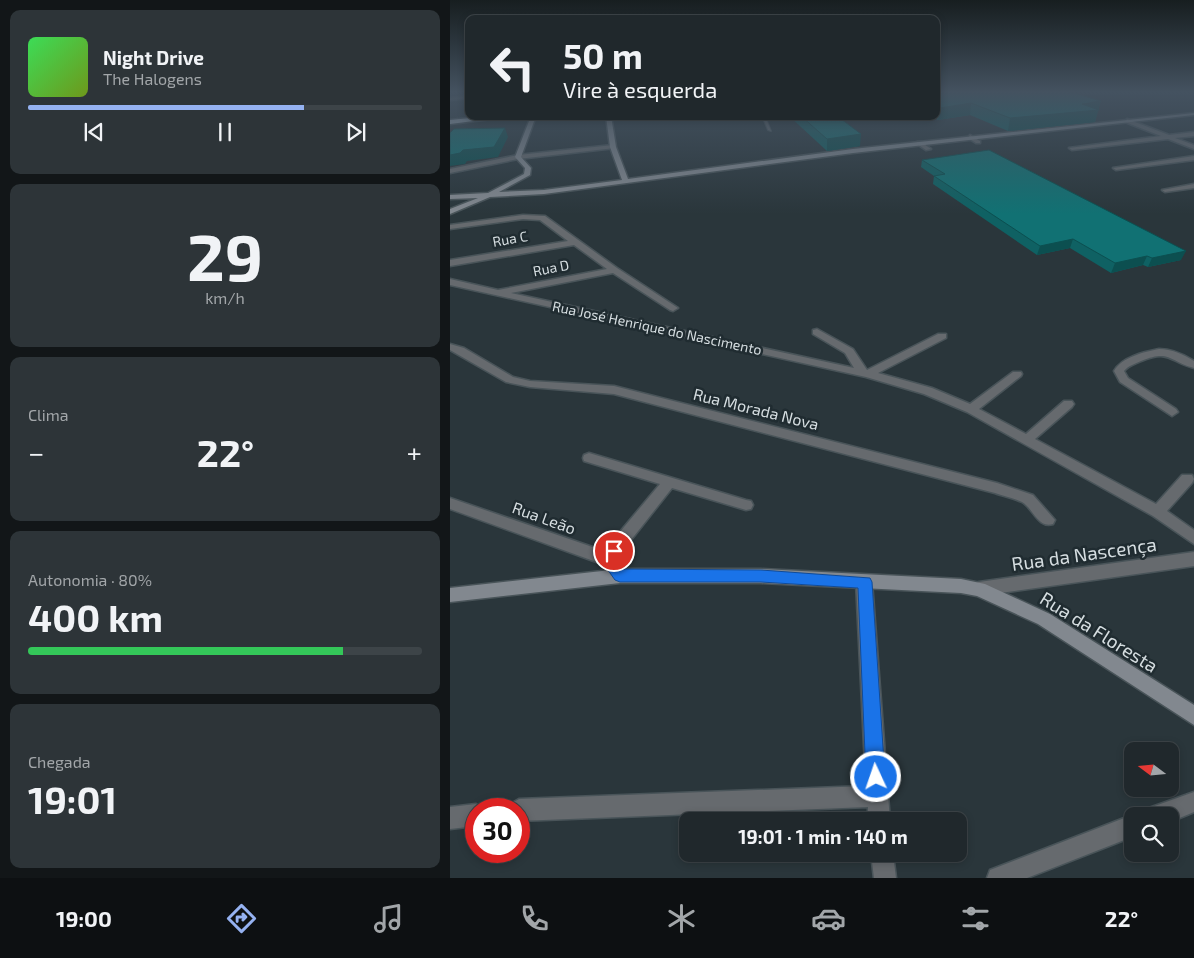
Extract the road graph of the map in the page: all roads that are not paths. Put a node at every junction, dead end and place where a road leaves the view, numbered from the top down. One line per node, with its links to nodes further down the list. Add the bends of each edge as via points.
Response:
1 (528, 132): 16 (street)
2 (611, 132): 12 (street)
3 (1016, 132): 5 (street)
4 (1154, 132): 8 (street)
5 (994, 134): 7 (street); 9 (street)
6 (1194, 134): 8 (street)
7 (970, 137): 10 (street); 11 (street)
8 (1168, 137): 13 (street); 14 (street)
9 (1001, 138)
10 (978, 142)
11 (919, 144): 15 (street); 20 (street)
12 (613, 146): 16 (street); 20 (street)
13 (1194, 147)
14 (1072, 148)
15 (928, 149)
16 (518, 157): 19 (street); 23 (street, via 528,168 528,175)
17 (1194, 158): 18 (street)
18 (1116, 168)
19 (450, 171)
20 (626, 181): 23 (street)
21 (1194, 186): 22 (street)
22 (1165, 190)
23 (487, 196): 24 (street); 25 (street)
24 (450, 198)
25 (450, 212)
26 (450, 227): 27 (street, via 535,217 542,218)
27 (575, 242): 28 (street, Rua C); 29 (street)
28 (450, 263)
29 (614, 270): 31 (street, Rua D); 32 (street)
30 (450, 282): 31 (street, Rua José Henrique do Nascimento)
31 (494, 293): 37 (street, Rua José Henrique do Nascimento)
32 (673, 308)
33 (817, 332): 37 (street, via 849,351)
34 (942, 336): 37 (street)
35 (450, 347): 49 (street, Rua Morada Nova, via 510,380 614,390 997,488 1028,499)
36 (1194, 365): 41 (street, via 1166,351 1155,351 1122,365 1119,371 1124,380)
37 (866, 374): 40 (street, Rua José Henrique do Nascimento, via 928,391)
38 (1017, 374): 40 (street)
39 (1068, 404): 42 (street)
40 (971, 409): 42 (street, Rua José Henrique do Nascimento)
41 (1172, 412)
42 (1026, 440): 48 (street, Rua José Henrique do Nascimento)
43 (589, 458): 45 (street)
44 (1187, 480): 48 (street)
45 (668, 482): 47 (street); 51 (street)
46 (450, 503): 51 (street, Rua Leão)
47 (746, 505)
48 (1158, 512): 50 (street, Rua José Henrique do Nascimento)
49 (1048, 520)
50 (1194, 538)
51 (607, 559): 53 (street)
52 (1194, 559): 55 (street, Rua da Nascença)
53 (620, 576): 54 (street, Rua da Floresta, via 761,576); 56 (street, Rua da Floresta)
54 (864, 582): 55 (street, Rua da Floresta); 58 (street)
55 (979, 589): 57 (street, Rua da Floresta, via 1044,619)
56 (450, 595)
57 (1194, 716)
58 (877, 796): 61 (street); 62 (street)
59 (1194, 802): 60 (street)
60 (1179, 808)
61 (530, 810)
62 (878, 812)
63 (465, 816): 64 (street)
64 (450, 818)
65 (1124, 829): 68 (street)
66 (883, 862): 67 (street)
67 (885, 878)
68 (998, 878)

